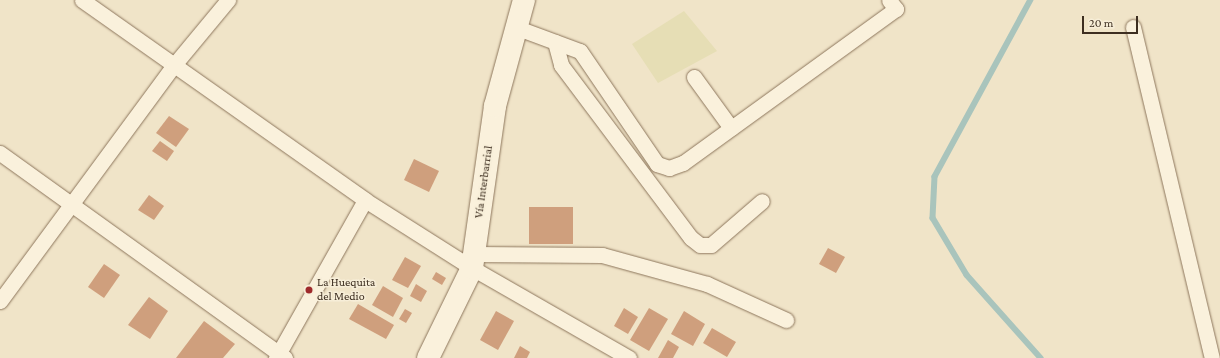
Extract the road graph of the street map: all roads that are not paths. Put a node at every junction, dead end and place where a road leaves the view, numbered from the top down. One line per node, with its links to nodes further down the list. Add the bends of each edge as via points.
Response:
1 (82, 0): 8 (street)
2 (228, 0): 8 (street)
3 (524, 0): 5 (main road, Vía Interbarrial)
4 (889, 0): 10 (street, via 896,9)
5 (515, 26): 7 (street); 15 (main road, Vía Interbarrial, via 495,106)
6 (1133, 26): 21 (street)
7 (555, 42): 10 (street, via 580,52 587,59 657,164 676,167); 13 (street, via 561,65 691,238 700,245 711,245)
8 (174, 65): 12 (street); 14 (street)
9 (694, 77): 10 (street)
10 (731, 128)
11 (0, 153): 14 (street)
12 (365, 200): 15 (street); 18 (street)
13 (762, 201)
14 (71, 204): 16 (street); 18 (street)
15 (473, 261): 17 (street, via 602,255 707,284); 19 (main road, Vía Interbarrial); 20 (street)
16 (0, 301)
17 (786, 320)
18 (280, 357)
19 (428, 358)
20 (629, 358)
21 (1212, 358)

